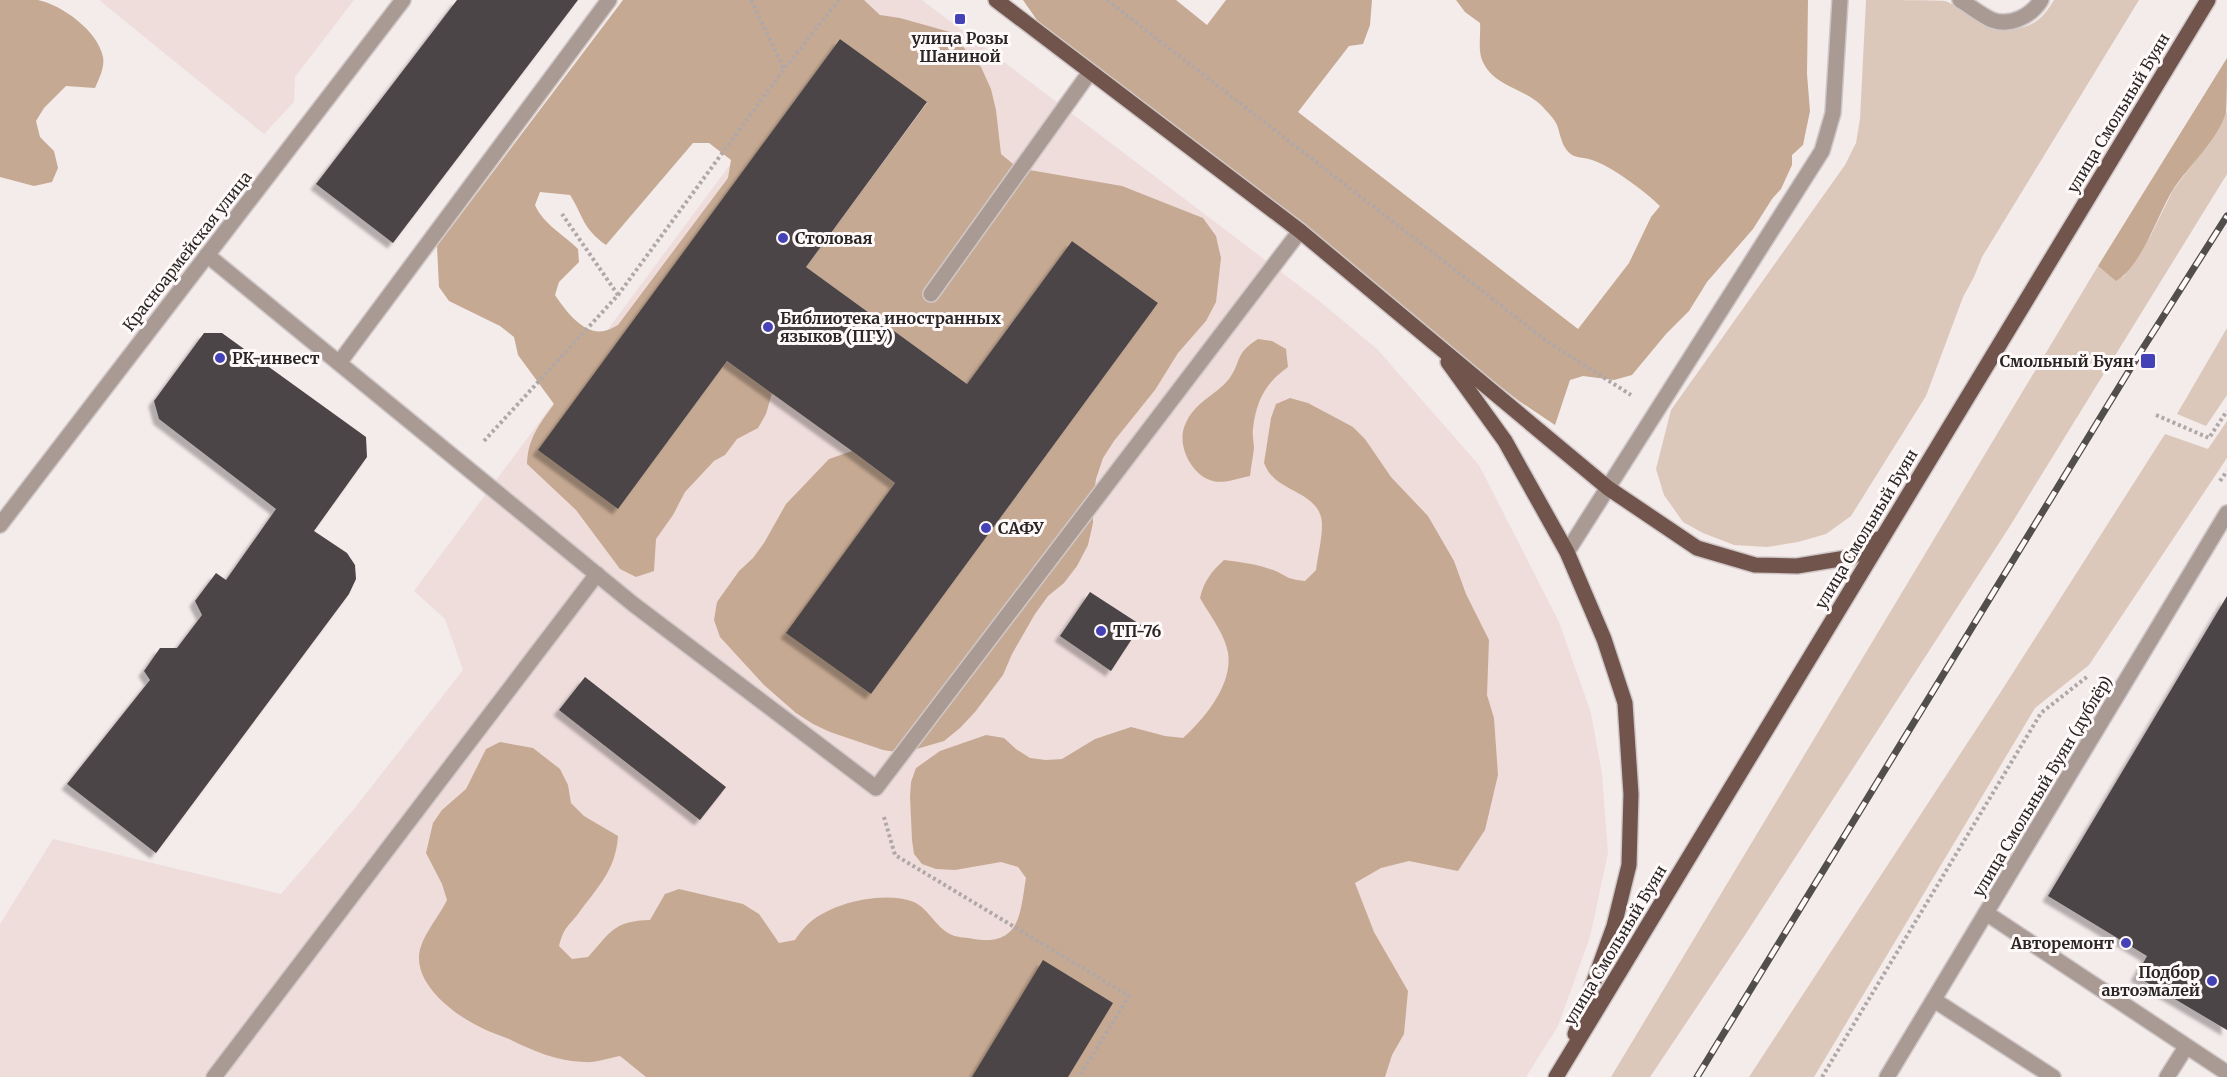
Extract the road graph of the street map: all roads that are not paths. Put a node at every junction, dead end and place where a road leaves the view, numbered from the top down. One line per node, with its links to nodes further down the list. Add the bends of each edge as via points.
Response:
1 (404, 0): 10 (street, Красноармейская улица)
2 (609, 0): 13 (street)
3 (996, 0): 8 (main road)
4 (1840, 0): 14 (street, via 1833,113 1822,151)
5 (1960, 0): 6 (street, via 1994,21 2015,21 2035,10)
6 (2041, 0)
7 (2208, 0): 17 (main road, улица Смольный Буян)
8 (1090, 72): 9 (main road); 11 (street)
9 (1300, 231): 12 (main road); 19 (street, via 876,788)
10 (207, 255): 13 (street); 16 (street, Красноармейская улица)
11 (931, 294)
12 (1436, 344): 14 (main road); 18 (main road, via 1505,441)
13 (339, 363): 19 (street)
14 (1608, 488): 17 (main road, via 1697,548 1755,566 1797,566 1852,557); 18 (street)
15 (2227, 513): 20 (street, улица Смольный Буян (дублёр))
16 (0, 525)
17 (1884, 534): 23 (main road, улица Смольный Буян)
18 (1567, 552): 23 (main road, via 1604,639 1624,704 1631,794 1629,865 1614,926)
19 (597, 574): 25 (street)
20 (1986, 913): 21 (street, улица Смольный Буян (дублёр)); 22 (street)
21 (1934, 1000): 26 (street, улица Смольный Буян (дублёр)); 27 (street)
22 (2186, 1047): 24 (street); 28 (street)
23 (1559, 1072)
24 (2227, 1073)
25 (214, 1077)
26 (1887, 1077)
27 (2053, 1077)
28 (2167, 1077)

